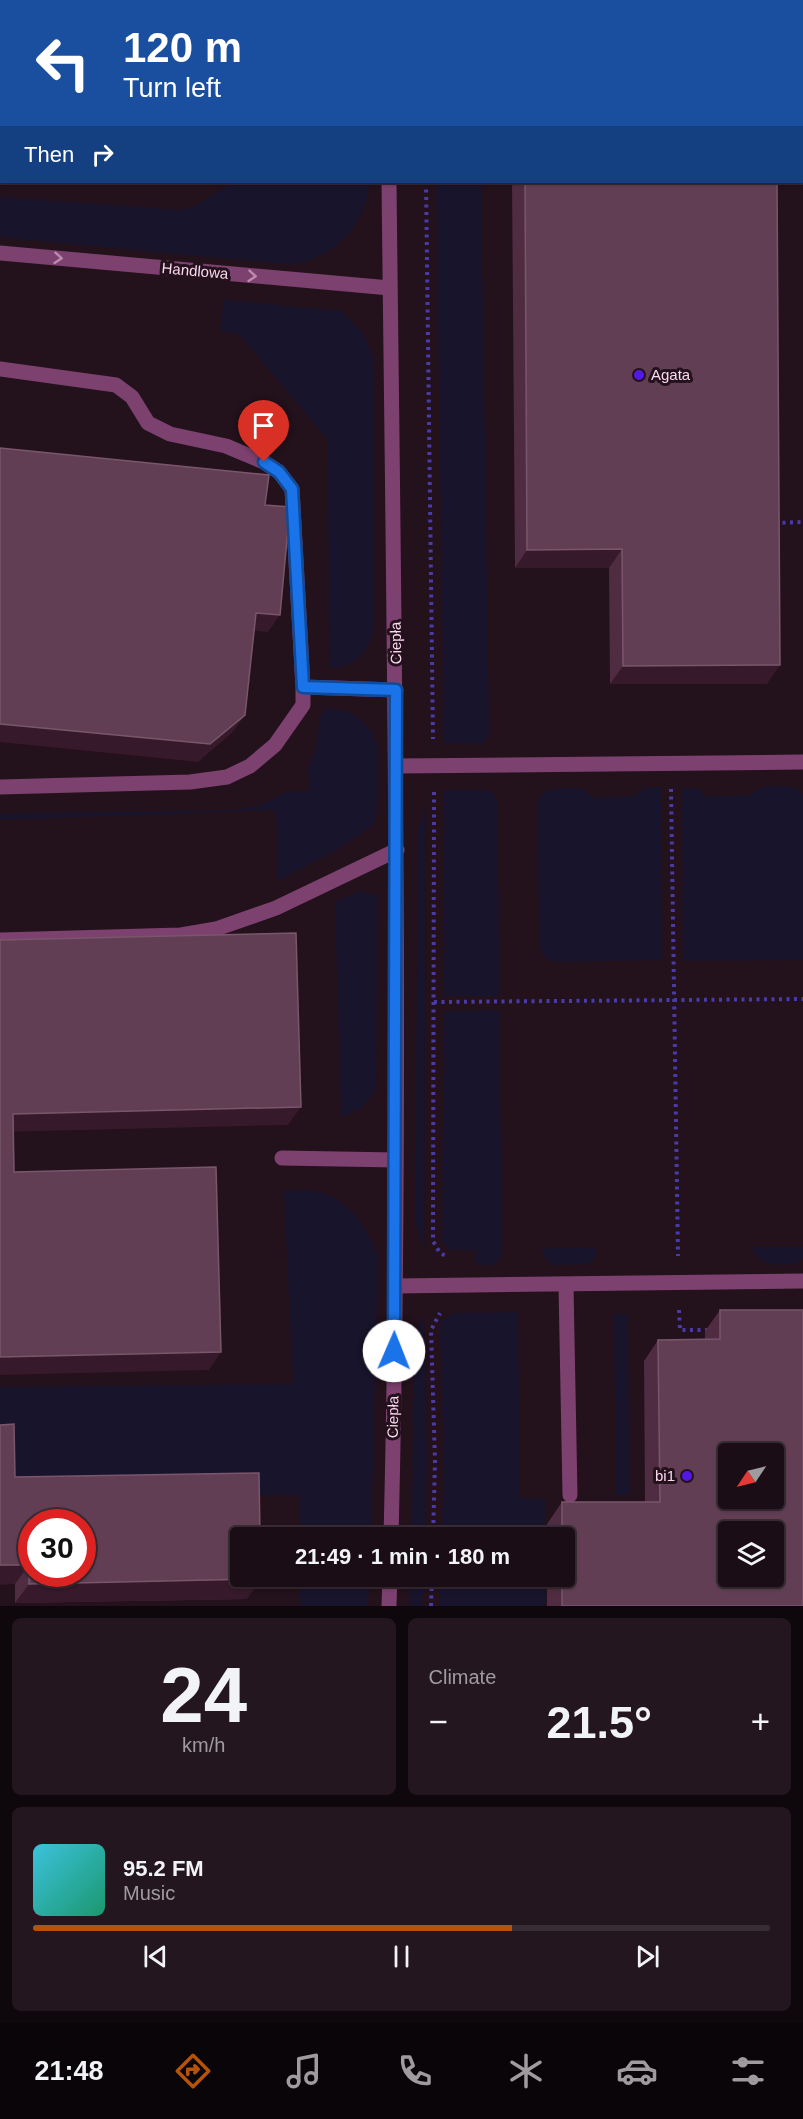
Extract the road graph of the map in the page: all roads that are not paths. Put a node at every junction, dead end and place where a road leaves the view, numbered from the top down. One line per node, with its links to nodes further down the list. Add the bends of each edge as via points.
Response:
1 (389, 183): 3 (street, Ciepła)
2 (0, 253): 3 (street, Handlowa, one-way to 3)
3 (390, 288): 6 (street, Ciepła)
4 (0, 369): 5 (street, via 116,386 132,397 148,423 170,434 226,446 279,472 292,489)
5 (303, 687): 6 (street); 9 (street, via 303,705 274,745 250,766 227,777 190,782)
6 (396, 690): 8 (street, Ciepła)
7 (803, 762): 8 (street)
8 (396, 766): 10 (street, Ciepła)
9 (0, 787)
10 (397, 850): 11 (street, via 276,908 216,929 181,934); 13 (street, Ciepła)
11 (0, 940)
12 (282, 1158): 13 (street)
13 (396, 1160): 16 (street, Ciepła)
14 (803, 1281): 15 (street)
15 (566, 1285): 16 (street); 17 (street)
16 (395, 1286): 18 (street, Ciepła)
17 (570, 1495)
18 (391, 1527)
19 (390, 1587): 20 (street)
20 (389, 1606)

